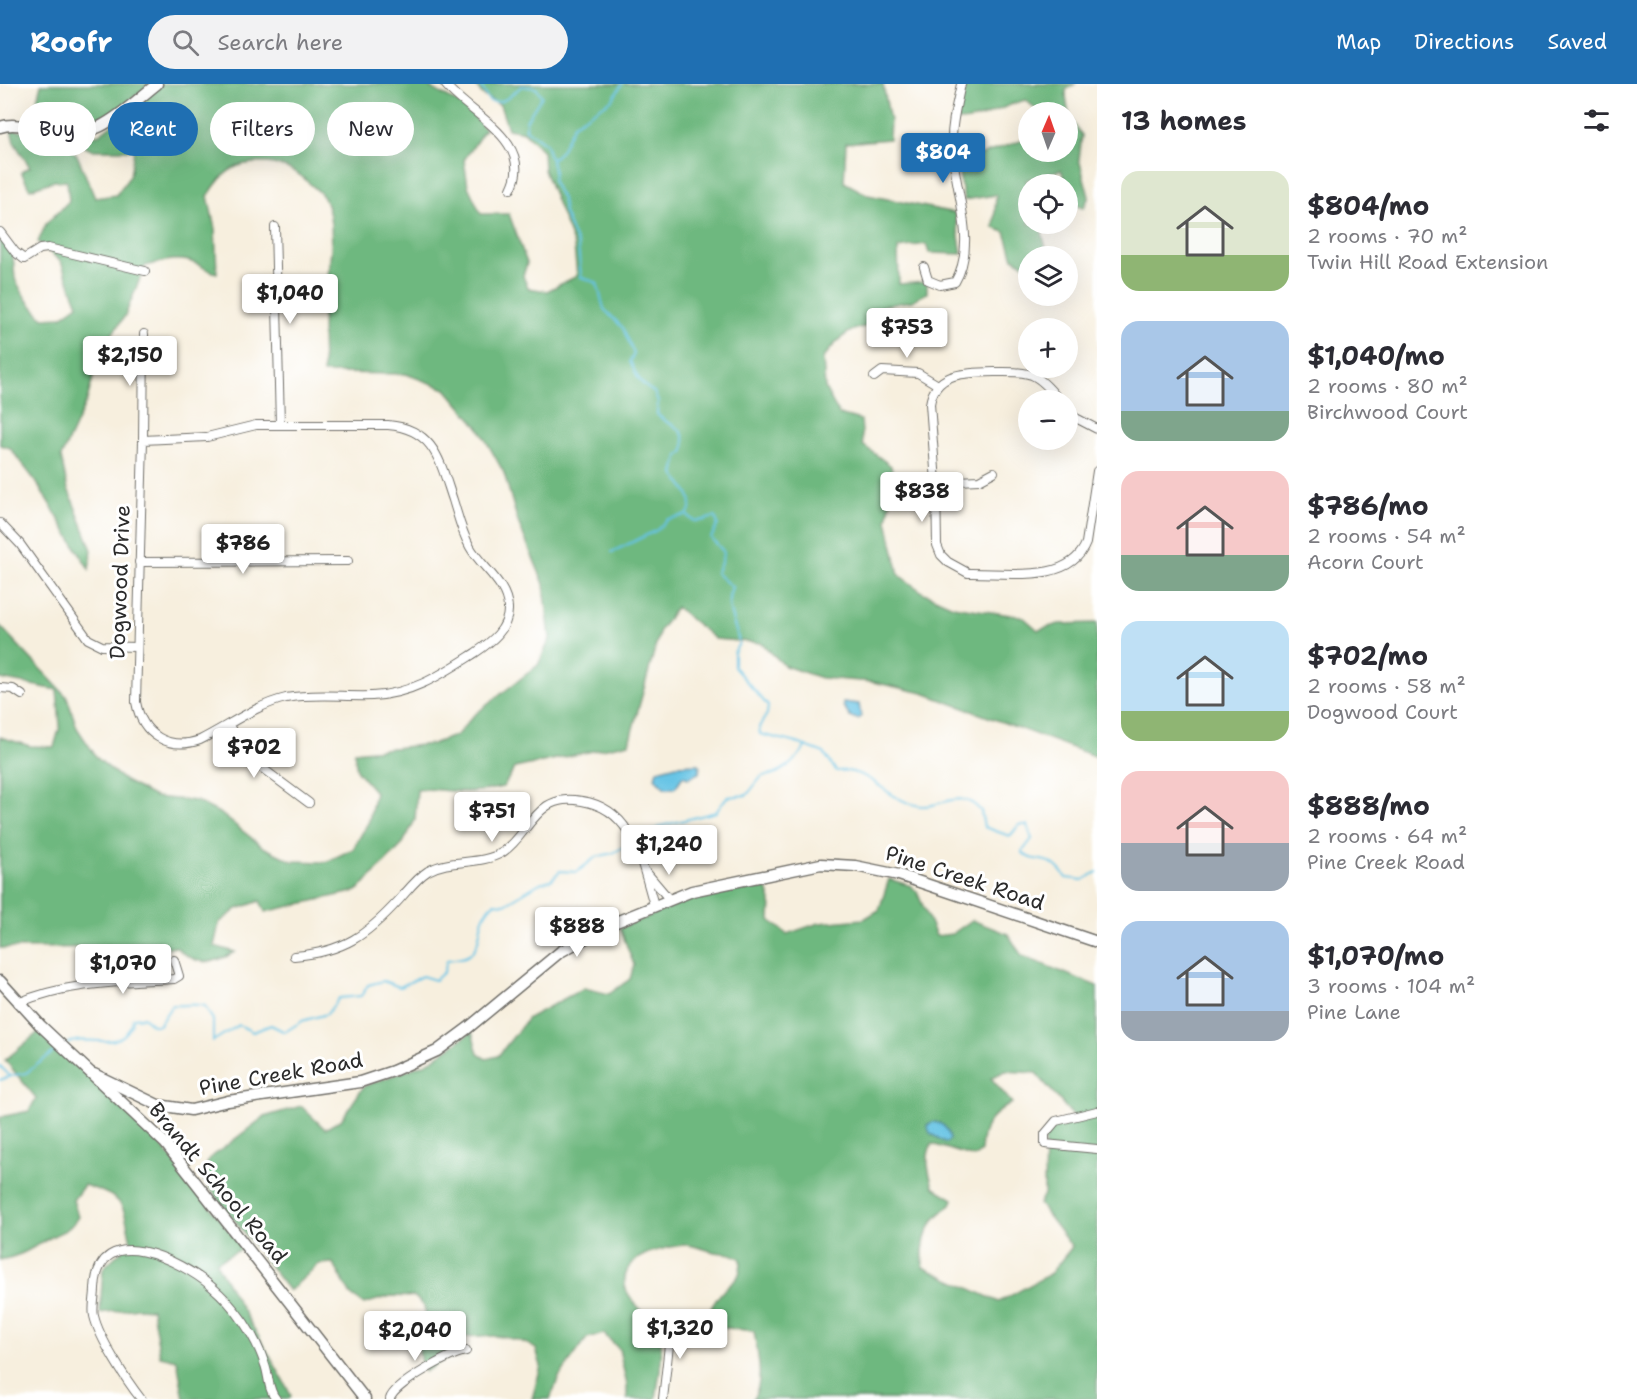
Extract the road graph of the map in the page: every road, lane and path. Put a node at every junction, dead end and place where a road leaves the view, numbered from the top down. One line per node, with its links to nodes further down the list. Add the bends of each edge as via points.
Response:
1 (157, 84): 4 (street, via 112,122 92,132 62,135 14,125)
2 (445, 84): 5 (street, via 453,96 485,118 513,154 517,169)
3 (961, 84): 8 (street, via 951,144 964,232 963,267 955,282 940,285 928,280)
4 (0, 127)
5 (511, 189)
6 (275, 227): 15 (street)
7 (0, 232): 9 (street, via 24,259 48,248)
8 (924, 267)
9 (145, 271)
10 (144, 334): 17 (street)
11 (874, 377): 12 (street, via 882,370 918,373)
12 (938, 385): 13 (street, via 960,373 1015,373 1032,375); 20 (street, via 930,404)
13 (1050, 390)
14 (1078, 419): 16 (street)
15 (280, 424): 17 (street, Dogwood Drive, via 246,426 192,439); 27 (street, Dogwood Drive, via 388,425 406,428 425,438 436,452 470,547 504,593 508,615 491,642 449,671 411,689 372,696 287,698 264,704)
16 (1097, 429)
17 (143, 440): 23 (street, Dogwood Drive)
18 (1097, 471): 20 (street, via 1083,552 1066,566 1045,572 968,573 948,562 941,555 935,534)
19 (994, 472): 20 (street, via 979,480)
20 (936, 482)
21 (0, 523): 24 (street, via 20,544 88,639 102,646)
22 (348, 561): 23 (street)
23 (139, 562): 24 (street, Dogwood Drive)
24 (136, 647): 27 (street, Dogwood Drive, via 136,702 148,730 167,742 189,744)
25 (0, 688): 26 (street)
26 (22, 695)
27 (229, 726): 28 (street, via 254,762)
28 (309, 803)
29 (647, 873): 30 (street); 31 (street); 33 (street, via 618,816 601,805 561,800 540,812 500,854 428,872 381,920 351,943 321,953)
30 (669, 899): 31 (street, Pine Creek Road); 32 (street, Pine Creek Road, via 821,864 839,864 899,875)
31 (654, 905): 37 (street, Pine Creek Road, via 560,952 437,1050 360,1082 190,1110 158,1105)
32 (1097, 942)
33 (294, 956)
34 (174, 960): 36 (street, via 179,976 174,979 67,988 43,992)
35 (0, 981): 36 (street, Brandt School Road)
36 (18, 1003): 37 (street, Brandt School Road)
37 (94, 1074): 44 (street, Brandt School Road, via 165,1143)
38 (1097, 1111): 39 (street, via 1056,1121 1045,1134 1045,1144)
39 (1097, 1149)
40 (672, 1318): 46 (street)
41 (465, 1351): 45 (street, via 455,1353 395,1390)
42 (141, 1399): 43 (street, via 124,1376 93,1313 99,1266 106,1258 128,1248 173,1263 199,1277 224,1298 255,1340)
43 (276, 1399)
44 (365, 1399)
45 (390, 1399)
46 (663, 1399)

